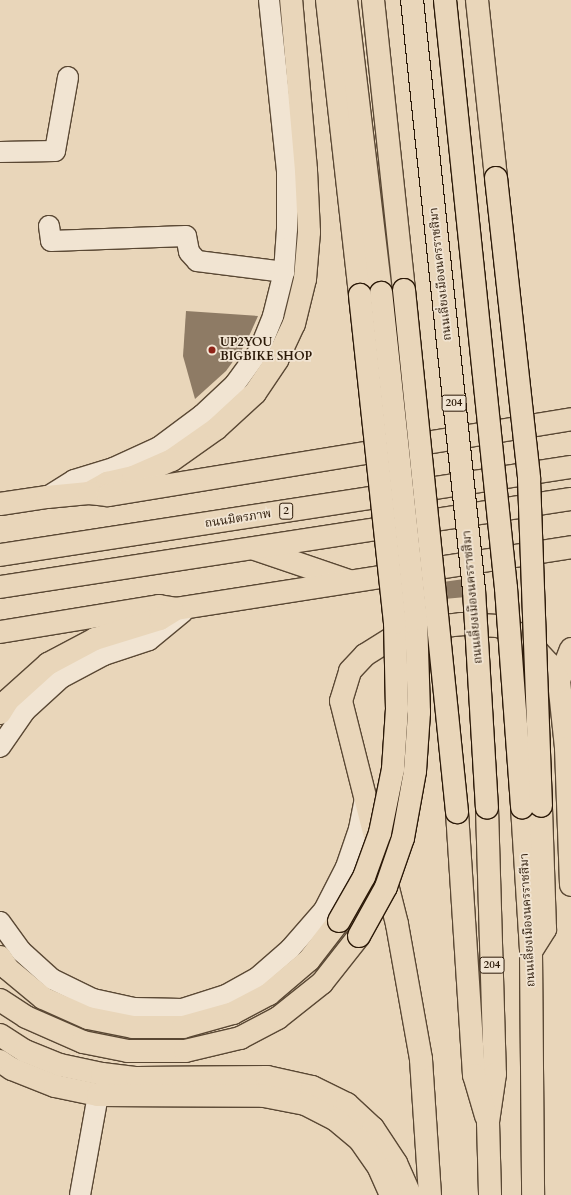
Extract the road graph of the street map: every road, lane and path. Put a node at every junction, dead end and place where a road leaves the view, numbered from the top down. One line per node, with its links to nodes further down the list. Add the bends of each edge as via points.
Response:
1 (269, 0): 12 (street, via 287,171)
2 (291, 0): 16 (highway, via 309,232 305,279 294,324 277,360 255,393 216,429 172,460 133,477 107,483)
3 (327, 0): 13 (highway)
4 (346, 0): 13 (highway)
5 (373, 0): 41 (highway, bridge, via 457,812 474,1075)
6 (412, 0): 41 (highway, ถนนเลี่ยงเมืองนครราชสีมา / 204, bridge, via 474,590 487,808 495,1074)
7 (445, 0): 33 (highway, ถนนเลี่ยงเมืองนครราชสีมา, bridge, via 506,588)
8 (477, 0): 33 (highway, bridge, via 529,479)
9 (68, 77): 10 (street, via 54,151)
10 (0, 152)
11 (49, 226): 12 (street, via 51,241 186,236 189,252 197,261)
12 (284, 272): 17 (street, via 273,316 259,351 235,384 202,415 159,447 113,468 74,480)
13 (370, 294): 36 (highway, bridge, via 395,622 397,709 393,769 380,833 364,877 339,921 309,960 269,994 233,1013 183,1027 133,1027 88,1018 43,998 8,970); 37 (highway, bridge, via 416,619 419,712 415,771 402,838 386,887 359,936 322,983 278,1018 240,1038 184,1052 128,1052 83,1042 26,1017)
14 (571, 419): 16 (highway, via 108,495)
15 (571, 467): 22 (highway, ถนนมิตรภาพ / 2)
16 (89, 493): 17 (highway)
17 (47, 497): 19 (highway)
18 (571, 500): 21 (highway)
19 (0, 504)
20 (571, 547): 23 (highway)
21 (251, 548): 23 (highway); 24 (highway)
22 (0, 555)
23 (352, 582): 25 (highway)
24 (0, 587)
25 (182, 608): 26 (highway, via 159,606); 29 (highway, via 160,619 95,639 48,664 8,700); 31 (street, via 149,640 104,655 61,678 25,711)
26 (0, 632)
27 (571, 650): 28 (highway)
28 (559, 681): 30 (highway); 32 (highway, via 549,664 522,635 498,626 461,624 425,628 392,638 365,655 350,670 341,701)
29 (0, 712)
30 (568, 740): 34 (highway)
31 (0, 747)
32 (365, 798): 35 (street, via 359,829 346,867 324,910 290,949 258,977 226,995 182,1009 134,1008 94,1000 52,979 22,951); 45 (highway, via 397,924 421,1059)
33 (532, 807): 47 (highway, ถนนเลี่ยงเมืองนครราชสีมา)
34 (571, 885)
35 (0, 922)
36 (0, 957)
37 (0, 1000)
38 (0, 1035): 44 (highway, via 25,1051 60,1065 102,1074 137,1078 267,1078 312,1087 347,1104 373,1128 396,1163)
39 (0, 1061): 40 (highway, via 12,1069 55,1086)
40 (98, 1095): 42 (street); 43 (highway, via 264,1096 305,1104 336,1120 358,1139 379,1168)
41 (488, 1122): 46 (highway, ถนนเลี่ยงเมืองนครราชสีมา / 204)
42 (80, 1195)
43 (391, 1195)
44 (410, 1195)
45 (430, 1195)
46 (490, 1195)
47 (533, 1195)

